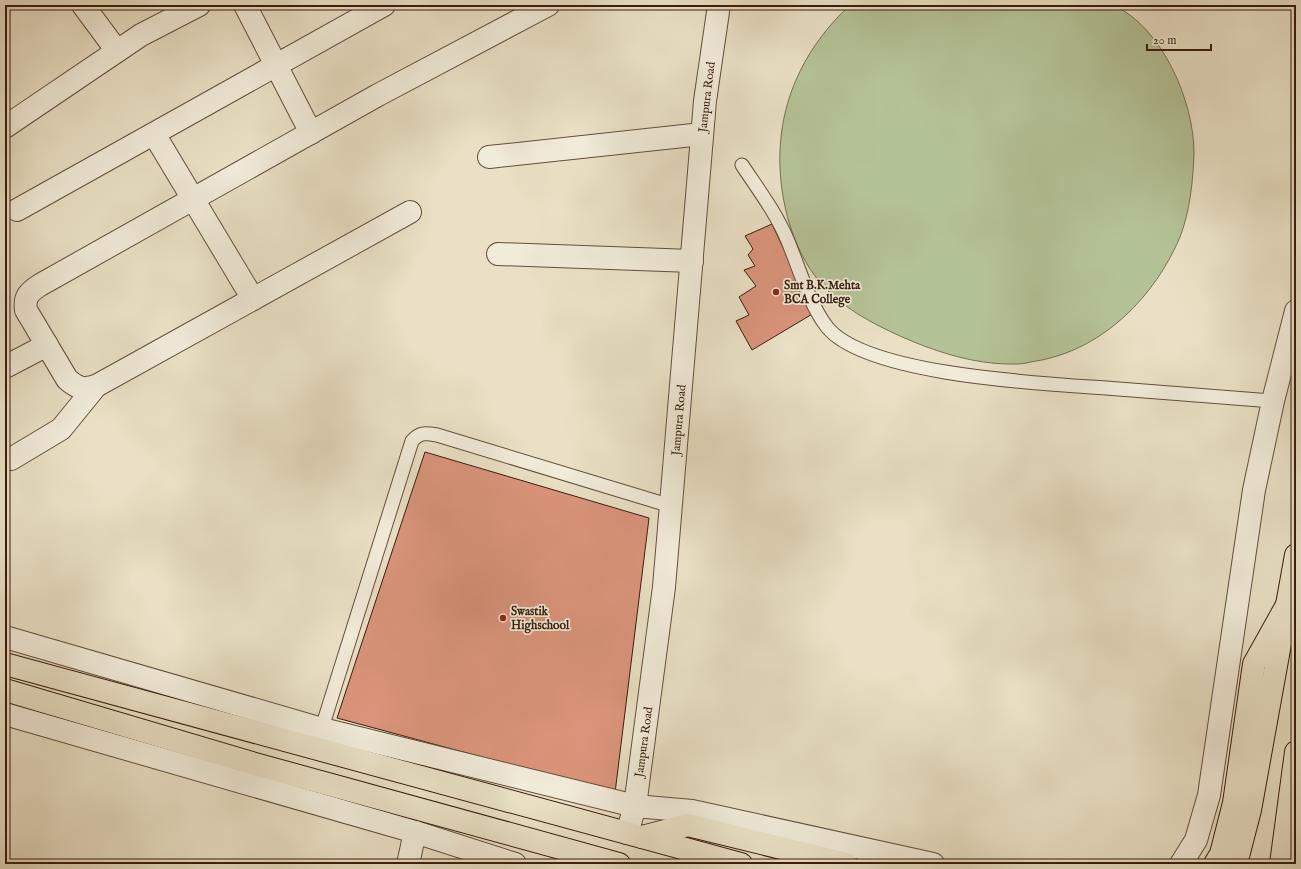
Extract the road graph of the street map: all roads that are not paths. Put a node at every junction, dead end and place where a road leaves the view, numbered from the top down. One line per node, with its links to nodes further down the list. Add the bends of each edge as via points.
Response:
1 (82, 5): 7 (street)
2 (199, 5): 7 (street, via 141,35)
3 (246, 5): 8 (street)
4 (384, 5): 8 (street)
5 (548, 5): 10 (street)
6 (719, 5): 12 (street, Jampura Road)
7 (117, 51): 9 (street)
8 (277, 65): 10 (street); 11 (street)
9 (5, 127)
10 (311, 133): 15 (street)
11 (154, 134): 15 (street); 16 (street)
12 (702, 134): 13 (street); 19 (street, Jampura Road)
13 (489, 157)
14 (742, 165): 25 (lane, via 786,237 817,311 828,328 846,342 864,350 891,361 946,373 1042,384)
15 (192, 200): 20 (street); 22 (street, via 31,291 25,302 26,310)
16 (17, 210)
17 (410, 212): 20 (street)
18 (498, 254): 19 (street)
19 (692, 261): 27 (street, Jampura Road)
20 (253, 299): 24 (street)
21 (1296, 311): 25 (street)
22 (47, 345): 23 (street); 24 (street, via 67,379 75,386 81,389)
23 (5, 367)
24 (96, 386): 26 (street, via 61,429)
25 (1273, 401): 46 (street, via 1254,490 1209,795 1196,840)
26 (11, 459)
27 (671, 506): 34 (lane, via 437,435 417,435 412,440); 37 (street, Jampura Road, via 664,587)
28 (1296, 555): 29 (main road)
29 (1287, 605): 47 (main road, via 1254,664 1234,803 1221,854); 48 (main road, via 1250,810)
30 (5, 637): 34 (street)
31 (5, 664): 35 (main road)
32 (5, 690): 42 (main road, via 255,764)
33 (5, 714): 38 (street)
34 (322, 729): 35 (lane); 37 (street)
35 (315, 749): 39 (main road)
36 (1296, 752): 49 (main road)
37 (635, 806): 39 (street, Jampura Road); 45 (street, via 692,811)
38 (416, 832): 40 (street); 41 (street)
39 (634, 835): 43 (main road); 44 (main road, via 688,824)
40 (408, 864)
41 (515, 864)
42 (619, 864)
43 (741, 864)
44 (846, 864)
45 (933, 864)
46 (1181, 864)
47 (1214, 864)
48 (1236, 864)
49 (1282, 864)

